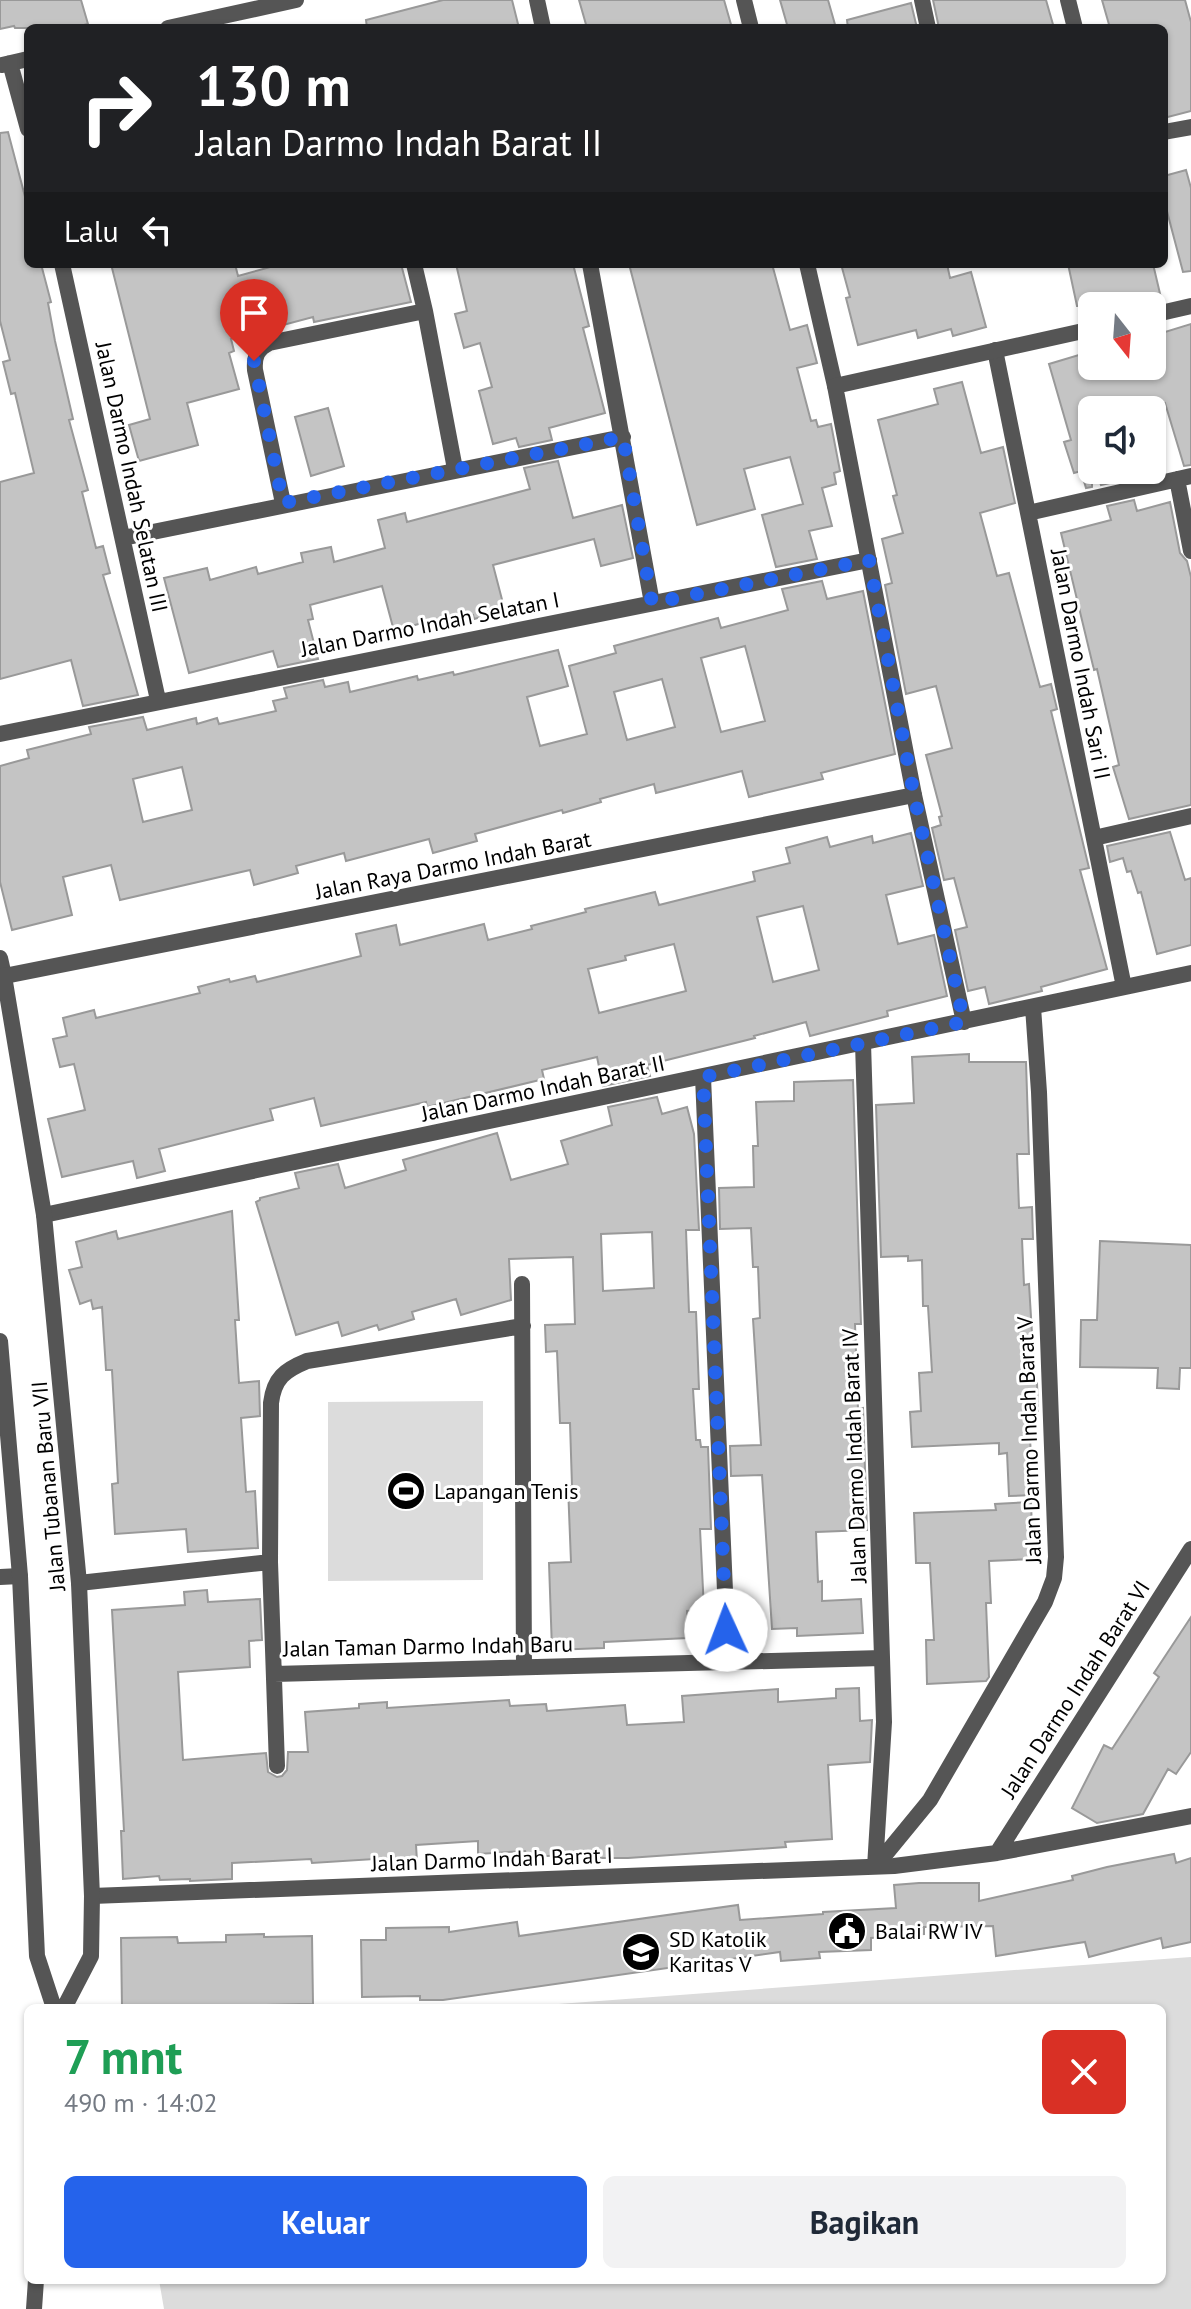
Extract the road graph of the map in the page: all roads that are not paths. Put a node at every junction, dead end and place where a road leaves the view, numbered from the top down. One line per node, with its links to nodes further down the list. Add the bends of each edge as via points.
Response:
1 (296, 0): 6 (street)
2 (537, 0): 7 (street)
3 (744, 0): 8 (street)
4 (922, 0): 9 (street)
5 (1068, 0): 10 (street)
6 (186, 24)
7 (542, 24)
8 (750, 24)
9 (927, 24)
10 (1074, 24)
11 (5, 64): 12 (street)
12 (24, 118)
13 (1191, 127): 14 (street)
14 (1168, 131)
15 (63, 268): 30 (street, Jalan Darmo Indah Selatan III)
16 (415, 268): 20 (street)
17 (591, 268): 25 (street)
18 (808, 268): 24 (street)
19 (1191, 306): 21 (street)
20 (425, 311): 26 (street); 28 (street, via 262,346 255,370)
21 (1166, 312)
22 (1078, 332): 23 (street)
23 (995, 350): 24 (street); 29 (street, Jalan Darmo Indah Sari II)
24 (835, 386): 32 (street)
25 (623, 437): 26 (street); 33 (street)
26 (455, 469): 28 (street)
27 (1184, 478): 29 (street); 31 (street)
28 (283, 503): 30 (street)
29 (1028, 513): 38 (street, Jalan Darmo Indah Sari II)
30 (123, 538): 34 (street, Jalan Darmo Indah Selatan III)
31 (1191, 551)
32 (869, 560): 33 (street, Jalan Darmo Indah Selatan I); 36 (street)
33 (652, 603): 34 (street, Jalan Darmo Indah Selatan I)
34 (158, 700): 35 (street, Jalan Darmo Indah Selatan I)
35 (0, 734)
36 (914, 795): 41 (street, Jalan Raya Darmo Indah Barat); 44 (street)
37 (1191, 816): 38 (street)
38 (1094, 838): 42 (street, Jalan Darmo Indah Sari II)
39 (0, 958): 41 (street, Jalan Tubanan Baru VII)
40 (1191, 973): 42 (street, Jalan Darmo Indah Barat II)
41 (2, 977): 47 (street, Jalan Tubanan Baru VII)
42 (1124, 987): 43 (street, Jalan Darmo Indah Barat II)
43 (1033, 1007): 44 (street, Jalan Darmo Indah Barat II); 63 (street, Jalan Darmo Indah Barat V, via 1054,1578 930,1800)
44 (964, 1022): 45 (street, Jalan Darmo Indah Barat II)
45 (863, 1043): 46 (street, Jalan Darmo Indah Barat II); 56 (street, Jalan Darmo Indah Barat IV)
46 (703, 1077): 47 (street, Jalan Darmo Indah Barat II); 57 (street)
47 (44, 1215): 55 (street, Jalan Tubanan Baru VII)
48 (522, 1284): 49 (street)
49 (523, 1326): 52 (street, Jalan Taman Darmo Indah Baru, via 307,1361 278,1377 271,1403); 58 (street)
50 (0, 1341): 53 (street)
51 (1191, 1549): 62 (street, Jalan Darmo Indah Barat VI)
52 (270, 1562): 55 (street); 59 (street, Jalan Taman Darmo Indah Baru)
53 (20, 1576): 54 (street); 65 (street, via 37,1956)
54 (0, 1577)
55 (79, 1583): 64 (street, Jalan Tubanan Baru VII)
56 (882, 1658): 57 (street, Jalan Taman Darmo Indah Baru); 63 (street, Jalan Darmo Indah Barat IV, via 884,1722)
57 (728, 1661): 58 (street, Jalan Taman Darmo Indah Baru)
58 (524, 1667): 59 (street, Jalan Taman Darmo Indah Baru)
59 (274, 1674): 60 (street)
60 (277, 1766)
61 (1191, 1816): 62 (street, Jalan Darmo Indah Barat I)
62 (997, 1853): 63 (street, Jalan Darmo Indah Barat I)
63 (875, 1867): 64 (street, Jalan Darmo Indah Barat I)
64 (92, 1896): 66 (street, Jalan Tubanan Baru VII, via 91,1956)
65 (53, 2004)
66 (66, 2004)
67 (36, 2284): 68 (street)
68 (34, 2309)

